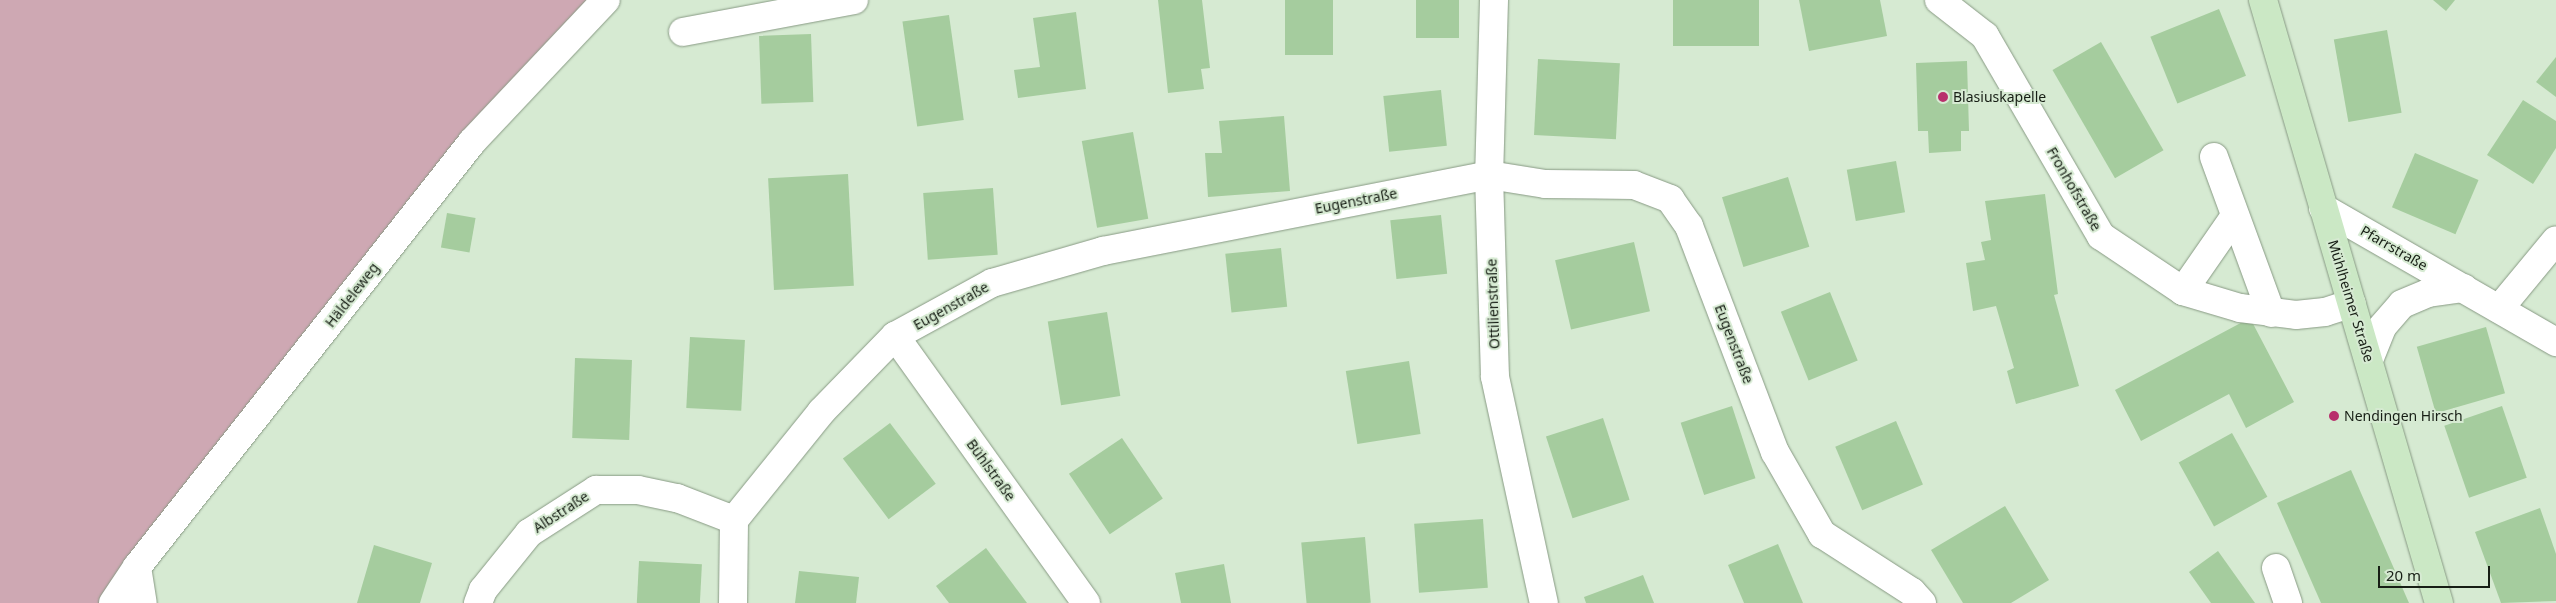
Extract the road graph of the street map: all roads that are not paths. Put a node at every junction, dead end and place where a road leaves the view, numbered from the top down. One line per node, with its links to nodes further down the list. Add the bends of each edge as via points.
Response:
1 (606, 0): 21 (street, Häldeleweg, via 472,142)
2 (854, 0): 6 (street)
3 (1494, 0): 8 (street, Ottilienstraße)
4 (1939, 0): 13 (street, Fronhofstraße, via 1985,36 2101,236)
5 (2263, 0): 9 (main road, Mühlheimer Straße)
6 (684, 32)
7 (2214, 157): 10 (street)
8 (1489, 175): 17 (street, Eugenstraße, via 1103,251 992,283); 28 (street, Ottilienstraße, via 1495,378); 29 (street, Eugenstraße, via 1545,184 1634,185 1670,199 1689,226 1775,452 1822,534 1912,592)
9 (2324, 208): 12 (street, Pfarrstraße); 14 (main road, Mühlheimer Straße)
10 (2235, 216): 13 (street); 16 (street)
11 (2556, 240): 15 (street)
12 (2464, 288): 15 (street, Pfarrstraße); 19 (street, Pfarrstraße, via 2428,293 2402,304 2382,327)
13 (2183, 291): 16 (street, Fronhofstraße, via 2240,308)
14 (2352, 303): 16 (street, Fronhofstraße, via 2326,312); 19 (main road, Mühlheimer Straße)
15 (2499, 309): 18 (street, Pfarrstraße)
16 (2271, 312)
17 (896, 336): 20 (street, Eugenstraße, via 821,412); 27 (street, Bühlstraße)
18 (2556, 342)
19 (2369, 360): 31 (main road, Mühlheimer Straße)
20 (734, 520): 25 (street, Albstraße, via 678,498 638,490 596,490 529,533 483,590); 26 (street)
21 (137, 567): 23 (street, Häldeleweg); 24 (street)
22 (2276, 568): 30 (street)
23 (113, 603)
24 (143, 603)
25 (478, 603)
26 (733, 603)
27 (1086, 603)
28 (1543, 603)
29 (1922, 603)
30 (2288, 603)
31 (2439, 603)

